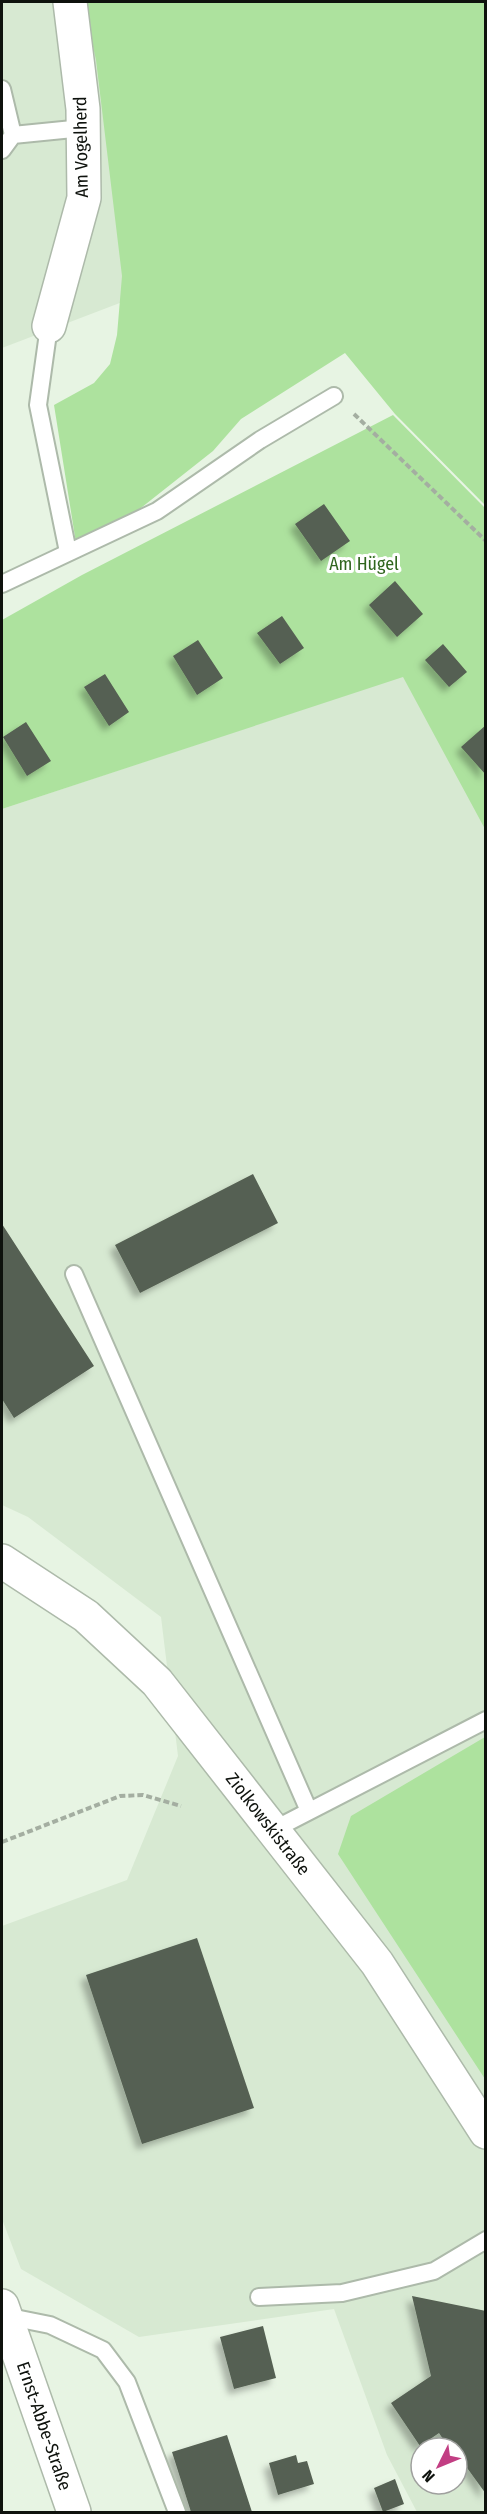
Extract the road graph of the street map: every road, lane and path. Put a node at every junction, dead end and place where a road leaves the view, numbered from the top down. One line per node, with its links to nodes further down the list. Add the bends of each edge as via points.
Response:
1 (70, 2): 3 (street, Am Vogelherd)
2 (2, 89): 4 (lane)
3 (83, 128): 4 (lane); 6 (street, Am Vogelherd, via 84,198)
4 (13, 135): 5 (lane)
5 (2, 150)
6 (49, 326): 9 (lane, via 38,405)
7 (334, 396): 8 (path); 9 (lane, via 260,440 157,511)
8 (486, 541)
9 (68, 552): 10 (lane)
10 (2, 584)
11 (74, 1274): 15 (lane)
12 (2, 1561): 16 (street, Ziolkowskistraße, via 86,1616 157,1682)
13 (486, 1720): 15 (lane)
14 (181, 1806): 17 (path, via 143,1795 120,1796)
15 (309, 1811): 16 (lane)
16 (273, 1830): 18 (street, Ziolkowskistraße, via 377,1963)
17 (2, 1842)
18 (486, 2132)
19 (486, 2240): 20 (lane, via 434,2271 342,2293)
20 (259, 2297)
21 (3, 2311): 22 (street, Ernst-Abbe-Straße); 23 (lane, via 50,2325 103,2350 127,2382)
22 (74, 2512)
23 (177, 2512)

